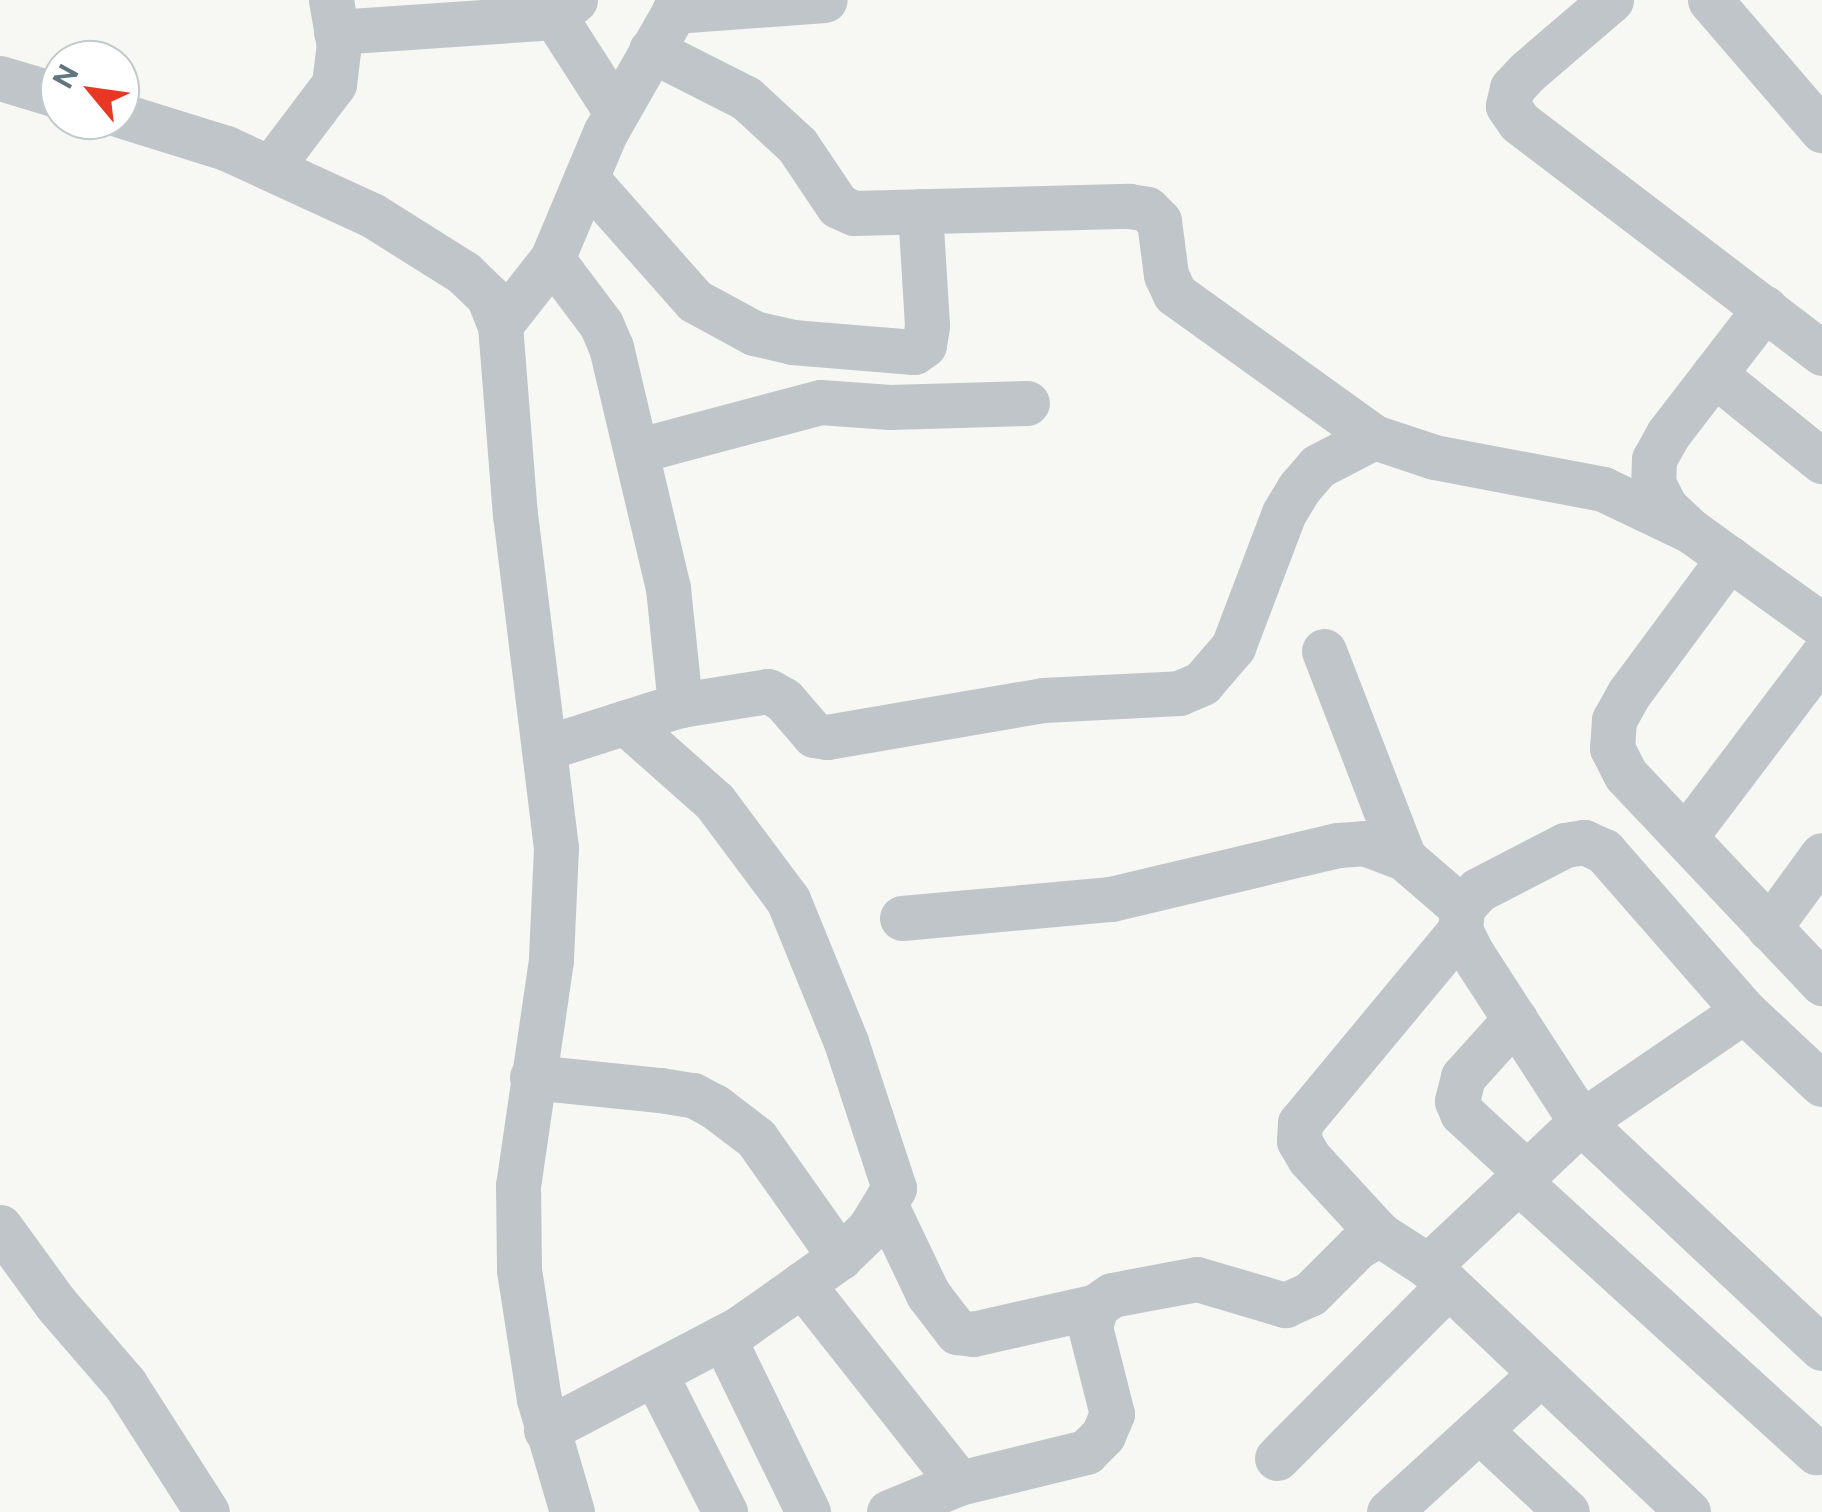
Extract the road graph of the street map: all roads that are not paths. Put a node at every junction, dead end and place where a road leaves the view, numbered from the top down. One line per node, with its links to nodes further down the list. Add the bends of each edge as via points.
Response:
1 (825, 0): 5 (street)
2 (1610, 0): 17 (street, via 1520,80 1508,106 1518,122)
3 (1710, 0): 12 (street)
4 (558, 6): 6 (street); 10 (street)
5 (677, 6): 7 (street)
6 (333, 16): 13 (street, via 334,84)
7 (651, 50): 10 (street); 15 (street, via 716,81 772,120 838,206 854,213)
8 (0, 78): 9 (street)
9 (40, 90)
10 (616, 112): 14 (street)
11 (140, 122): 13 (street)
12 (1822, 130)
13 (272, 166): 18 (street, via 426,246 488,296)
14 (586, 178): 15 (street, via 695,300 754,333 792,342 914,352 924,345); 16 (street)
15 (920, 211): 22 (street, via 1147,210 1160,221 1175,294)
16 (552, 259): 18 (street); 23 (street, via 611,347)
17 (1764, 308): 19 (street); 20 (street)
18 (500, 325): 32 (street, via 514,514)
19 (1822, 353)
20 (1714, 374): 24 (street); 25 (street, via 1654,460 1653,482 1664,507)
21 (1027, 403): 23 (street, via 820,402)
22 (1374, 437): 25 (street, via 1434,456 1603,489); 30 (street, via 1318,466 1299,488 1233,647 1202,683 1179,692 1043,700 827,737 814,735 768,691)
23 (636, 452): 30 (street, via 668,588)
24 (1822, 461)
25 (1692, 530): 26 (street)
26 (1730, 558): 27 (street); 33 (street, via 1614,720 1612,748 1626,775)
27 (1822, 625)
28 (1324, 652): 35 (street)
29 (1822, 656): 33 (street)
30 (680, 706): 31 (street)
31 (624, 722): 32 (street); 46 (street, via 715,802 788,900 890,1168 894,1188)
32 (545, 748): 42 (street, via 557,904)
33 (1685, 838): 38 (street)
34 (1822, 855): 38 (street)
35 (1404, 858): 36 (street, via 1364,843 1338,845 1111,900); 37 (street)
36 (902, 918)
37 (1461, 919): 40 (street, via 1478,890 1565,845 1584,842 1621,866); 41 (street); 48 (street, via 1300,1122 1308,1158)
38 (1770, 928): 39 (street)
39 (1822, 983)
40 (1744, 1011): 43 (street); 44 (street)
41 (1515, 1019): 44 (street); 45 (street, via 1463,1077 1457,1101)
42 (532, 1077): 49 (street, via 693,1095 714,1106 756,1138); 57 (street, via 518,1186 519,1270)
43 (1822, 1084)
44 (1581, 1122): 45 (street); 54 (street)
45 (1523, 1177): 50 (street); 59 (street)
46 (886, 1206): 49 (street); 52 (street, via 928,1294 957,1332 974,1334)
47 (0, 1228): 62 (street, via 126,1384)
48 (1379, 1234): 50 (street); 52 (street, via 1310,1294 1286,1305 1197,1279 1112,1295)
49 (840, 1257): 51 (street)
50 (1438, 1276): 55 (street); 60 (street)
51 (802, 1284): 53 (street); 61 (street)
52 (1096, 1306): 61 (street, via 1090,1327 1112,1414 1103,1435 1086,1452)
53 (723, 1337): 56 (street); 65 (street)
54 (1822, 1348)
55 (1541, 1372): 58 (street); 69 (street)
56 (655, 1374): 57 (street); 64 (street)
57 (546, 1430): 63 (street)
58 (1479, 1430): 67 (street); 68 (street)
59 (1816, 1452)
60 (1277, 1458)
61 (959, 1483): 66 (street)
62 (207, 1512)
63 (572, 1512)
64 (725, 1512)
65 (808, 1512)
66 (889, 1512)
67 (1389, 1512)
68 (1567, 1512)
69 (1688, 1512)

